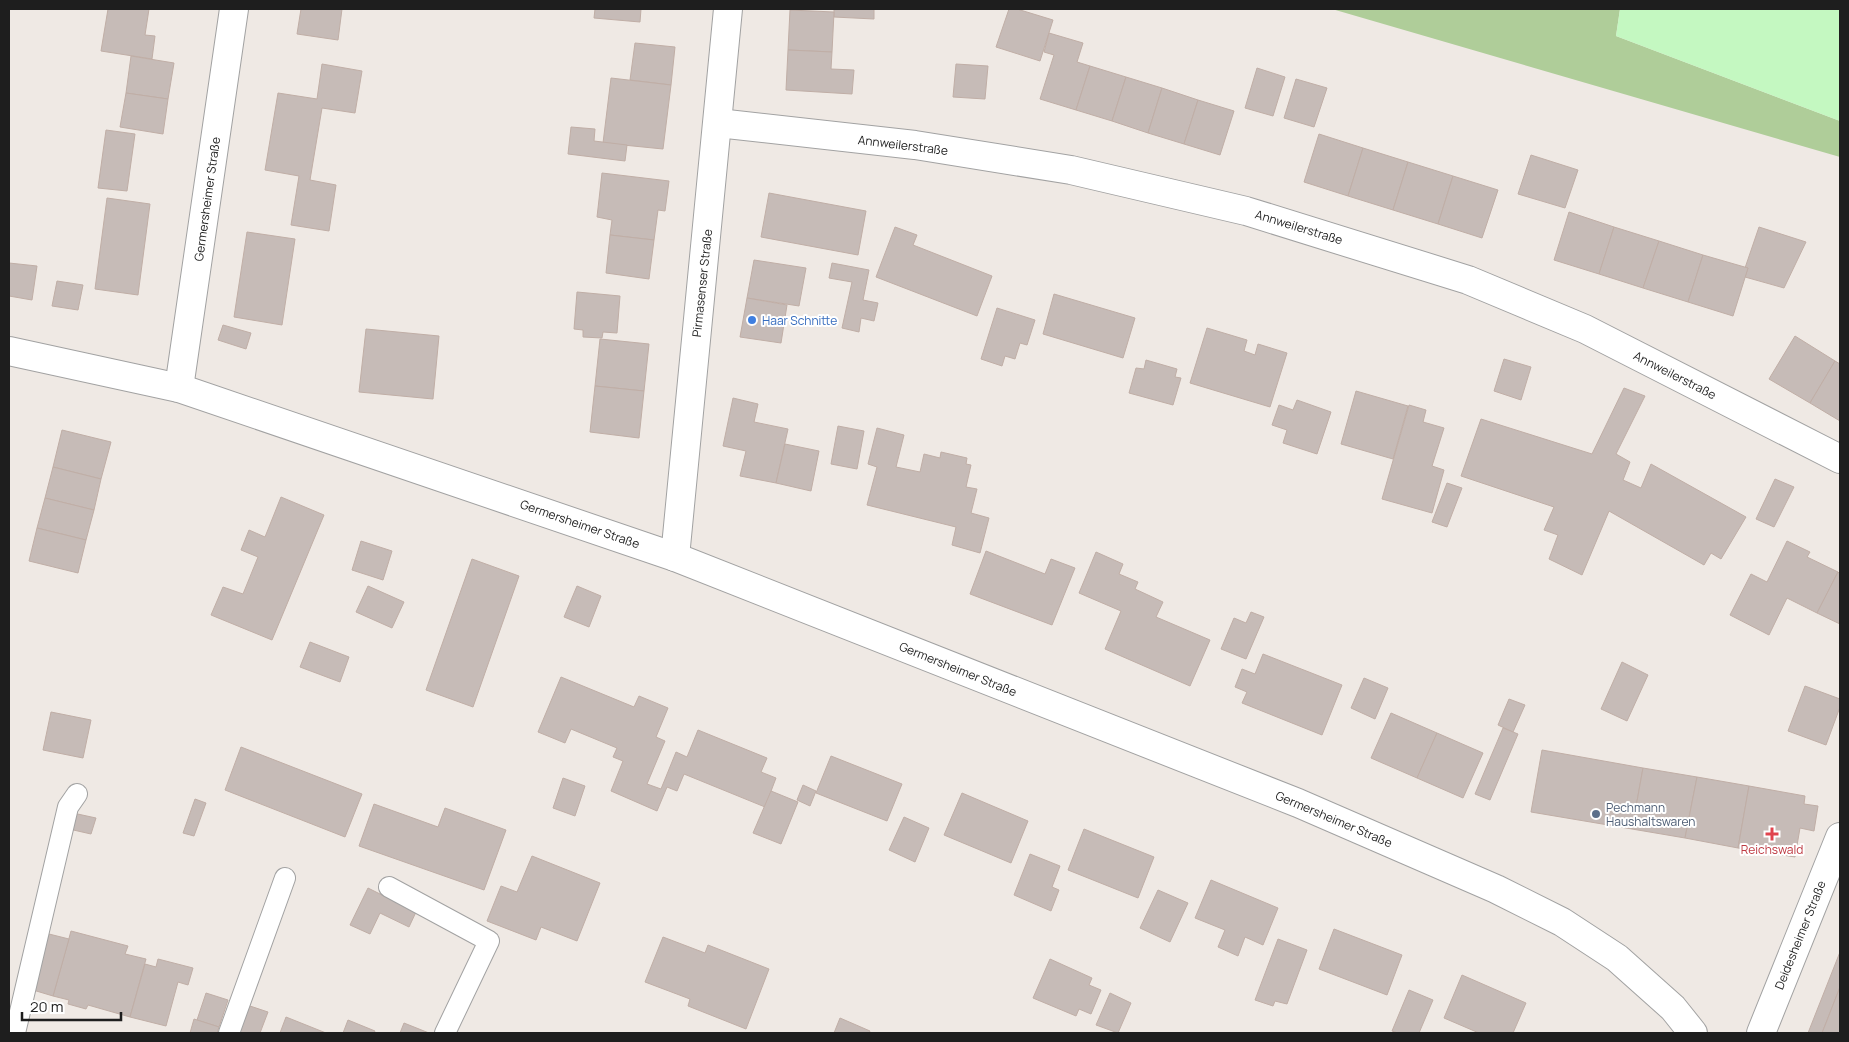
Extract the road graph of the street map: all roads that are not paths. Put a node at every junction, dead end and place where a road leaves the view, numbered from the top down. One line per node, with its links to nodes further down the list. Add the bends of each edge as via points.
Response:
1 (234, 9): 5 (street, Germersheimer Straße)
2 (728, 9): 3 (street, Pirmasenser Straße)
3 (718, 123): 6 (street, Annweilerstraße, via 915,145 1071,170 1246,211 1468,280 1585,330); 7 (street, Pirmasenser Straße)
4 (9, 351): 5 (street, Germersheimer Straße)
5 (179, 388): 7 (street, Germersheimer Straße)
6 (1840, 460)
7 (675, 557): 15 (street, Germersheimer Straße, via 1298,803 1496,889 1562,922 1617,958 1673,1008)
8 (77, 794): 12 (lane, via 68,807)
9 (1840, 837): 16 (street, Deidesheimer Straße)
10 (285, 878): 13 (lane)
11 (389, 887): 14 (lane, via 489,941)
12 (12, 1033)
13 (229, 1033)
14 (445, 1033)
15 (1693, 1033)
16 (1760, 1033)

